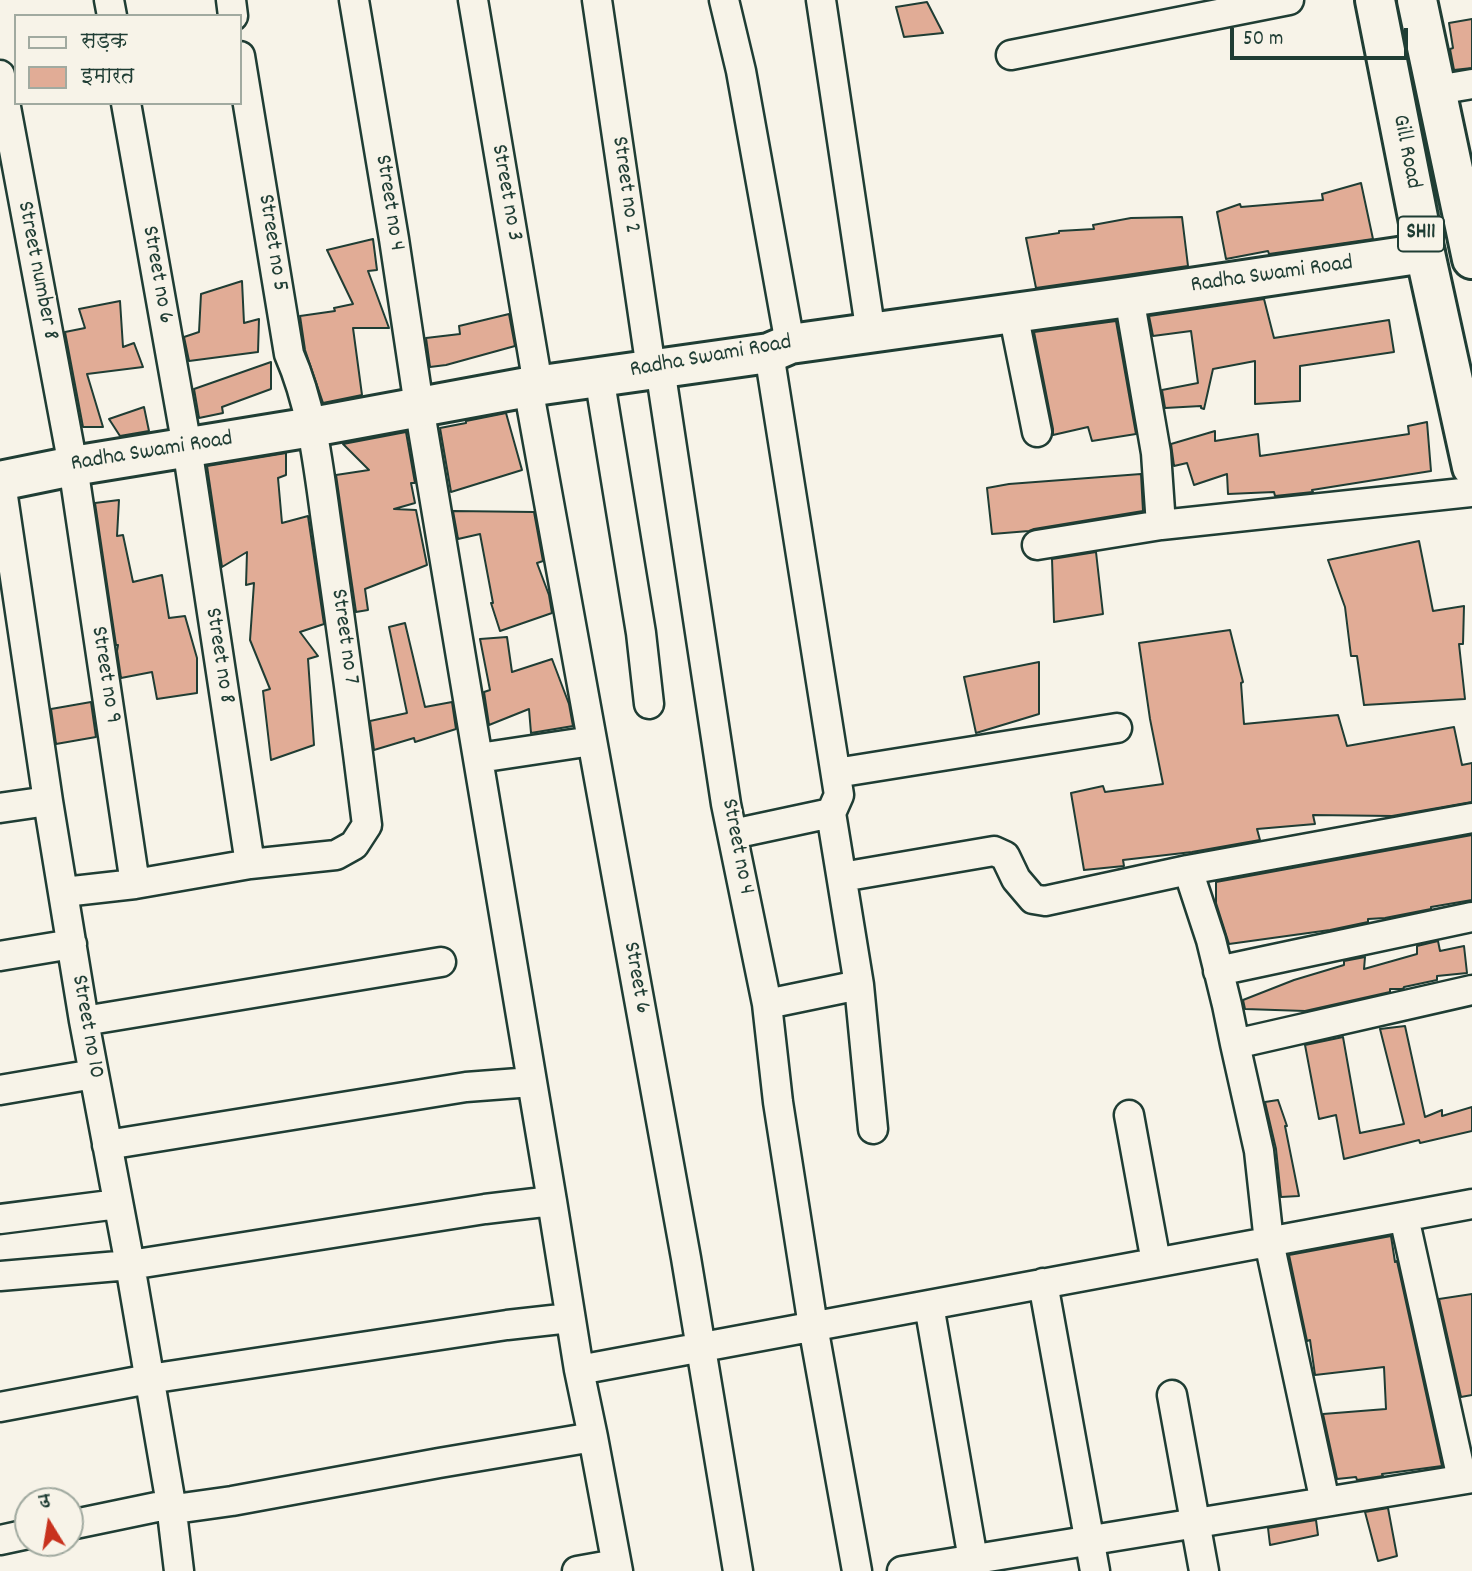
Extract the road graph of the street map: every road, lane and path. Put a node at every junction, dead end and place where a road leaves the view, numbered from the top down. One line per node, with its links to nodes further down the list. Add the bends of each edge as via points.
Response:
1 (354, 0): 24 (street, Street no 4)
2 (473, 0): 23 (street, Street no 3)
3 (597, 0): 21 (street, Street no 2)
4 (724, 0): 20 (street, via 741,71)
5 (1289, 0): 9 (street)
6 (1375, 0): 15 (street, Gill Road / SH11)
7 (1418, 0): 12 (street, Gill Road / SH11)
8 (825, 1): 19 (street)
9 (1011, 55)
10 (242, 68): 25 (street, Street no 5, via 289,354)
11 (0, 75): 28 (street, Street number 8)
12 (1454, 87): 14 (street, Gill Road / SH11)
13 (126, 105): 27 (street, Street no 6)
14 (1466, 208): 16 (street, Gill Road / SH11)
15 (1425, 253): 17 (street, Radha Swami Road); 29 (street, Gill Road / SH11)
16 (1472, 259)
17 (1129, 297): 18 (street, Radha Swami Road); 32 (street, via 1156,453)
18 (1013, 313): 19 (street, Radha Swami Road); 26 (street)
19 (871, 334): 20 (street, Radha Swami Road)
20 (780, 349): 21 (street, Radha Swami Road); 38 (street)
21 (656, 369): 22 (street, Radha Swami Road); 43 (street, Street no 4)
22 (599, 376): 23 (street, Radha Swami Road); 34 (street)
23 (533, 386): 24 (street, Radha Swami Road); 36 (street, Street 6)
24 (419, 406): 25 (street, Radha Swami Road); 37 (street, Street no 4)
25 (312, 427): 27 (street, Radha Swami Road); 44 (street, Street no 7, via 367,825 354,845 336,855)
26 (1037, 432)
27 (187, 447): 28 (street, Radha Swami Road); 44 (street, Street no 8)
28 (73, 466): 30 (street, Radha Swami Road); 47 (street, Street no 9)
29 (1472, 467)
30 (0, 480): 39 (street, Street no 10)
31 (1472, 492): 32 (street)
32 (1161, 525): 33 (street)
33 (1037, 545)
34 (649, 704)
35 (1117, 728): 38 (street)
36 (592, 741): 37 (street); 78 (street, Street 6)
37 (479, 758): 60 (street, Street no 4)
38 (836, 774): 41 (street, via 839,795)
39 (48, 801): 40 (street); 48 (street, Street no 10)
40 (0, 808)
41 (831, 813): 43 (street); 46 (street)
42 (1472, 818): 45 (street)
43 (733, 834): 56 (street, Street no 4)
44 (250, 864): 47 (street)
45 (1188, 870): 46 (street, via 1045,901 1033,899 1005,856 995,851); 53 (street)
46 (842, 877): 54 (street)
47 (135, 884): 48 (street)
48 (64, 892): 50 (street, Street no 10)
49 (1472, 917): 53 (street)
50 (72, 944): 51 (street); 57 (street, Street no 10)
51 (0, 956)
52 (441, 962): 57 (street)
53 (1218, 971): 58 (street)
54 (859, 985): 56 (street); 63 (street)
55 (1472, 990): 58 (street)
56 (767, 1004): 77 (street, Street no 4)
57 (84, 1021): 59 (street, Street no 10)
58 (1235, 1044): 70 (street, via 1259,1151)
59 (94, 1074): 61 (street); 64 (street, Street no 10)
60 (532, 1082): 64 (street, via 466,1087); 65 (street, Street no 4)
61 (0, 1090)
62 (1129, 1115): 71 (street)
63 (873, 1129)
64 (107, 1145): 66 (street, Street no 10)
65 (552, 1201): 72 (street); 76 (street, Street no 4)
66 (118, 1204): 69 (street); 72 (street, Street no 10)
67 (1472, 1204): 68 (street)
68 (1404, 1217): 70 (street); 84 (street)
69 (0, 1219)
70 (1269, 1242): 71 (street); 85 (street)
71 (1156, 1262): 74 (street)
72 (130, 1265): 73 (street); 80 (street, Street no 10)
73 (0, 1276)
74 (1044, 1283): 75 (street); 89 (street)
75 (929, 1305): 77 (street); 90 (street)
76 (570, 1318): 79 (street, Street no 4); 80 (street)
77 (813, 1326): 78 (street); 95 (street, Street no 4)
78 (701, 1347): 79 (street); 94 (street, Street 6)
79 (579, 1370): 83 (street, Street no 4)
80 (149, 1379): 82 (street); 86 (street, Street no 10)
81 (1172, 1395): 88 (street)
82 (0, 1406)
83 (593, 1437): 86 (street, via 232,1501 182,1508); 91 (street, Street no 4)
84 (1467, 1478): 85 (street)
85 (1325, 1502): 88 (street)
86 (170, 1504): 87 (street); 92 (street, Street no 10)
87 (84, 1522)
88 (1196, 1523): 89 (street); 98 (street)
89 (1090, 1540): 90 (street); 97 (street)
90 (975, 1565): 96 (street)
91 (617, 1567): 93 (street)
92 (179, 1571)
93 (577, 1571)
94 (738, 1571)
95 (857, 1571)
96 (902, 1571)
97 (1094, 1571)
98 (1204, 1571)

